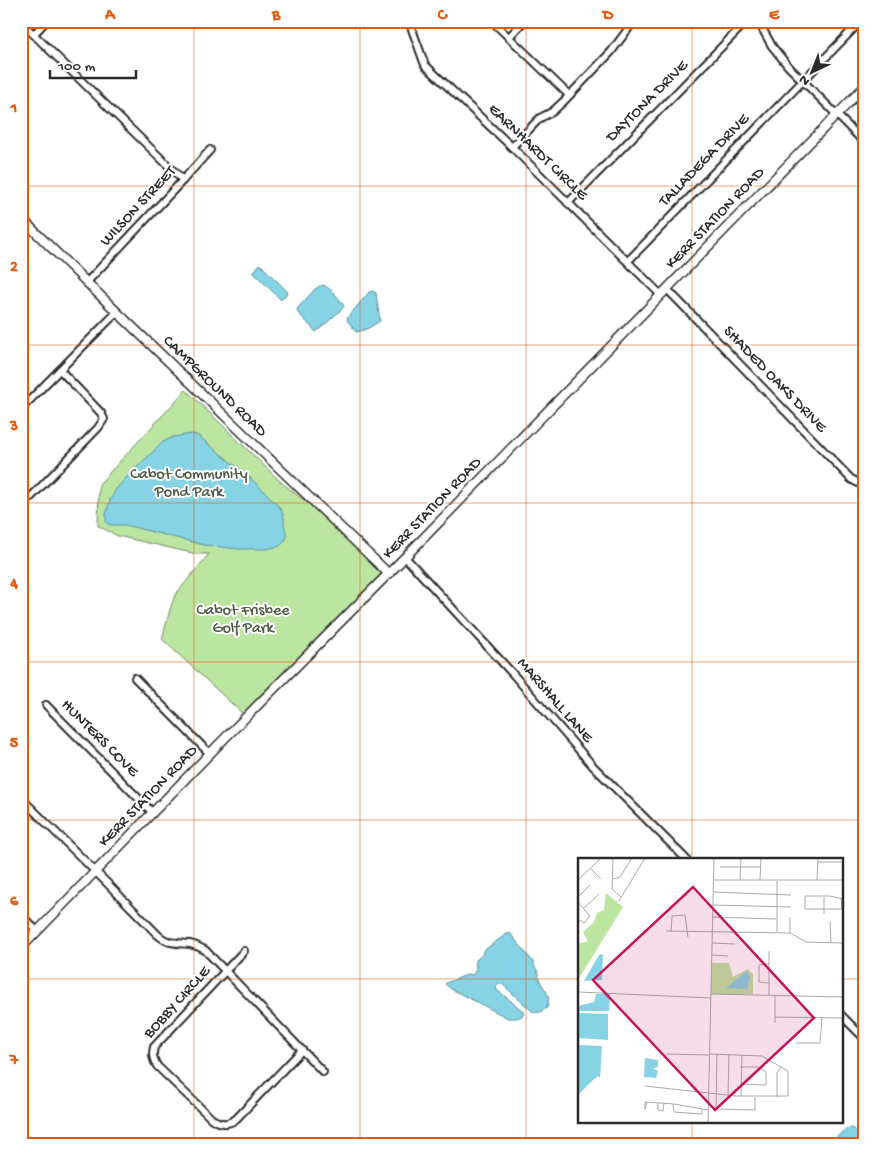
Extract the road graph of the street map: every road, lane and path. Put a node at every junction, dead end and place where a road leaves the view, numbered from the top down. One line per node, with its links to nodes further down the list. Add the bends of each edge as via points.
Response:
1 (46, 21): 10 (street)
2 (409, 21): 17 (street, EARNHARDT CIRCLE, via 425,65)
3 (492, 21): 11 (street)
4 (524, 21): 11 (street)
5 (634, 21): 14 (street, via 611,52)
6 (747, 21): 20 (street, DAYTONA DRIVE)
7 (758, 21): 12 (street, via 772,46)
8 (861, 21): 12 (street, TALLADEGA DRIVE)
9 (21, 22): 10 (street)
10 (34, 34): 19 (street)
11 (509, 37): 14 (street)
12 (803, 81): 15 (street); 22 (street, TALLADEGA DRIVE)
13 (864, 87): 15 (street, KERR STATION ROAD)
14 (569, 95): 17 (street, via 552,112 540,118)
15 (837, 115): 16 (street); 24 (street, KERR STATION ROAD)
16 (864, 142)
17 (512, 147): 20 (street, EARNHARDT CIRCLE)
18 (210, 150): 19 (street, WILSON STREET)
19 (183, 180): 23 (street, WILSON STREET)
20 (568, 203): 22 (street, EARNHARDT CIRCLE)
21 (21, 218): 23 (street, CAMPGROUND ROAD)
22 (628, 261): 25 (street, EARNHARDT CIRCLE)
23 (87, 282): 26 (street, CAMPGROUND ROAD)
24 (667, 289): 25 (street, KERR STATION ROAD); 29 (street, SHADED OAKS DRIVE, via 851,479)
25 (661, 295): 31 (street, KERR STATION ROAD)
26 (117, 312): 27 (street); 32 (street, CAMPGROUND ROAD)
27 (60, 370): 28 (street); 30 (street, via 104,419 31,497)
28 (21, 409)
29 (864, 486)
30 (21, 498)
31 (405, 557): 32 (street, KERR STATION ROAD); 38 (street, MARSHALL LANE, via 593,766)
32 (389, 574): 35 (street, KERR STATION ROAD)
33 (135, 678): 35 (street)
34 (46, 705): 37 (street, HUNTERS COVE)
35 (210, 754): 37 (street, KERR STATION ROAD)
36 (21, 798): 39 (street)
37 (153, 813): 39 (street, KERR STATION ROAD)
38 (685, 858)
39 (95, 872): 41 (street, KERR STATION ROAD); 44 (street, via 164,940 197,946)
40 (21, 915): 41 (street)
41 (37, 931): 42 (street, KERR STATION ROAD)
42 (21, 948)
43 (244, 951): 44 (street)
44 (226, 971): 47 (street); 47 (street, BOBBY CIRCLE, via 154,1047 152,1054 157,1066 212,1120 226,1124 236,1119)
45 (842, 1016): 46 (street)
46 (864, 1038)
47 (302, 1050): 48 (street)
48 (323, 1072)

